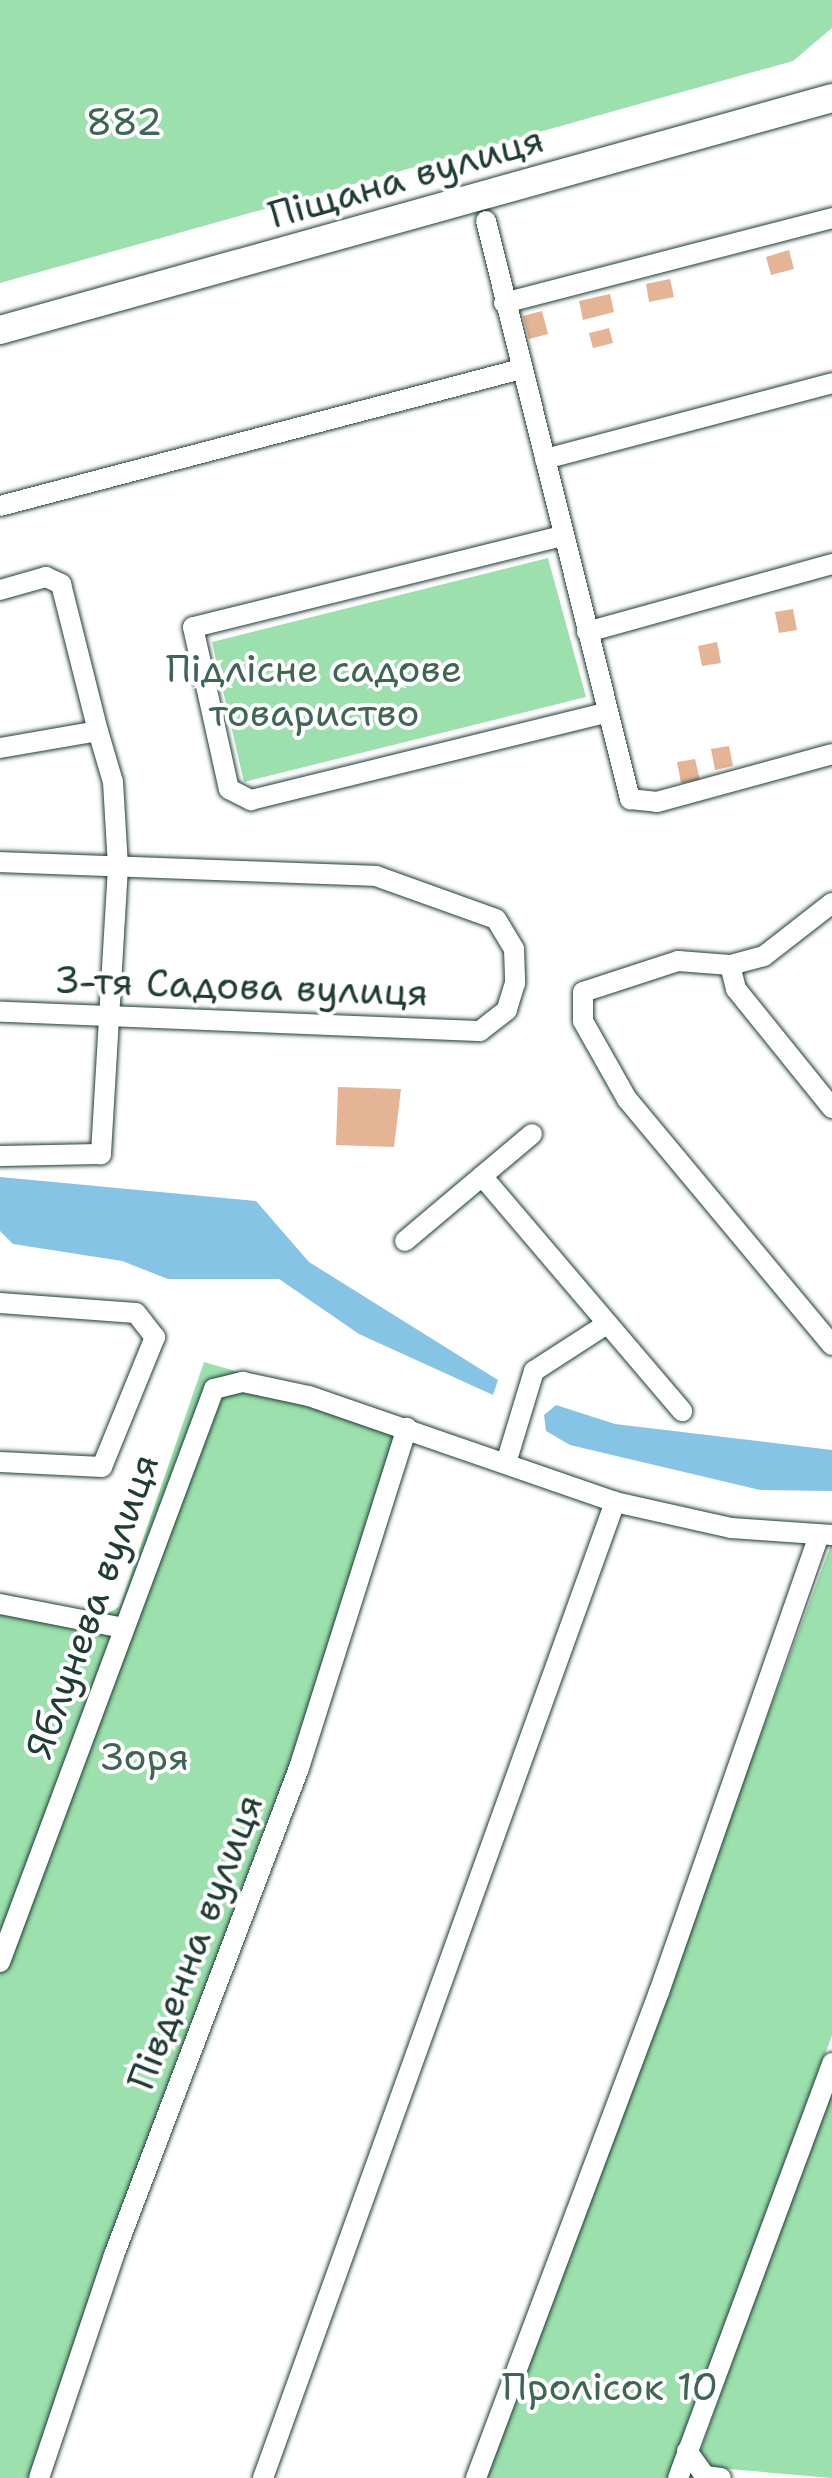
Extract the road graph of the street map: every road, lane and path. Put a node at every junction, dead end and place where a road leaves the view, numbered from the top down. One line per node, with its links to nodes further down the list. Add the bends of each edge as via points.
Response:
1 (832, 98): 5 (street, Піщана вулиця)
2 (832, 218): 4 (street)
3 (486, 222): 4 (street)
4 (504, 303): 6 (street)
5 (0, 330)
6 (522, 369): 8 (street); 9 (street)
7 (832, 383): 8 (street)
8 (545, 459): 10 (street)
9 (0, 506)
10 (562, 536): 13 (street); 14 (street, via 193,626 229,789 250,800)
11 (832, 564): 13 (street)
12 (0, 590): 15 (street, via 46,577 62,584)
13 (587, 632): 14 (street)
14 (606, 713): 17 (street, via 633,804)
15 (98, 731): 16 (street); 19 (street, via 113,782)
16 (0, 748)
17 (832, 754)
18 (0, 862): 19 (street)
19 (118, 866): 23 (street); 23 (street, 3-тя Садова вулиця, via 376,876 496,919 514,949 514,983 507,1010 480,1031)
20 (830, 910): 21 (street, via 764,956)
21 (730, 965): 24 (street, via 736,989); 31 (street, via 678,961 583,992 583,1021 627,1099)
22 (0, 1012): 23 (street, 3-тя Садова вулиця)
23 (114, 1016): 26 (street, via 101,1154)
24 (832, 1108)
25 (532, 1134): 27 (street)
26 (0, 1156)
27 (482, 1176): 28 (street); 30 (street)
28 (404, 1241)
29 (0, 1303): 34 (street, via 136,1313 150,1323 152,1352 102,1467)
30 (605, 1325): 32 (street); 35 (street, via 534,1371)
31 (832, 1345)
32 (682, 1411)
33 (407, 1428): 35 (street); 39 (street, Яблунева вулиця, via 243,1382 214,1390); 43 (street, Південна вулиця, via 299,1768 114,2255)
34 (0, 1462)
35 (506, 1463): 36 (street)
36 (615, 1502): 37 (street, via 731,1528); 44 (street)
37 (826, 1535): 45 (street)
38 (0, 1604): 39 (street)
39 (122, 1628): 40 (street, Яблунева вулиця)
40 (0, 1962)
41 (832, 2063): 42 (street)
42 (687, 2451): 46 (street); 47 (street, via 705,2476)
43 (40, 2478)
44 (263, 2478)
45 (476, 2478)
46 (678, 2478)
47 (721, 2478)

